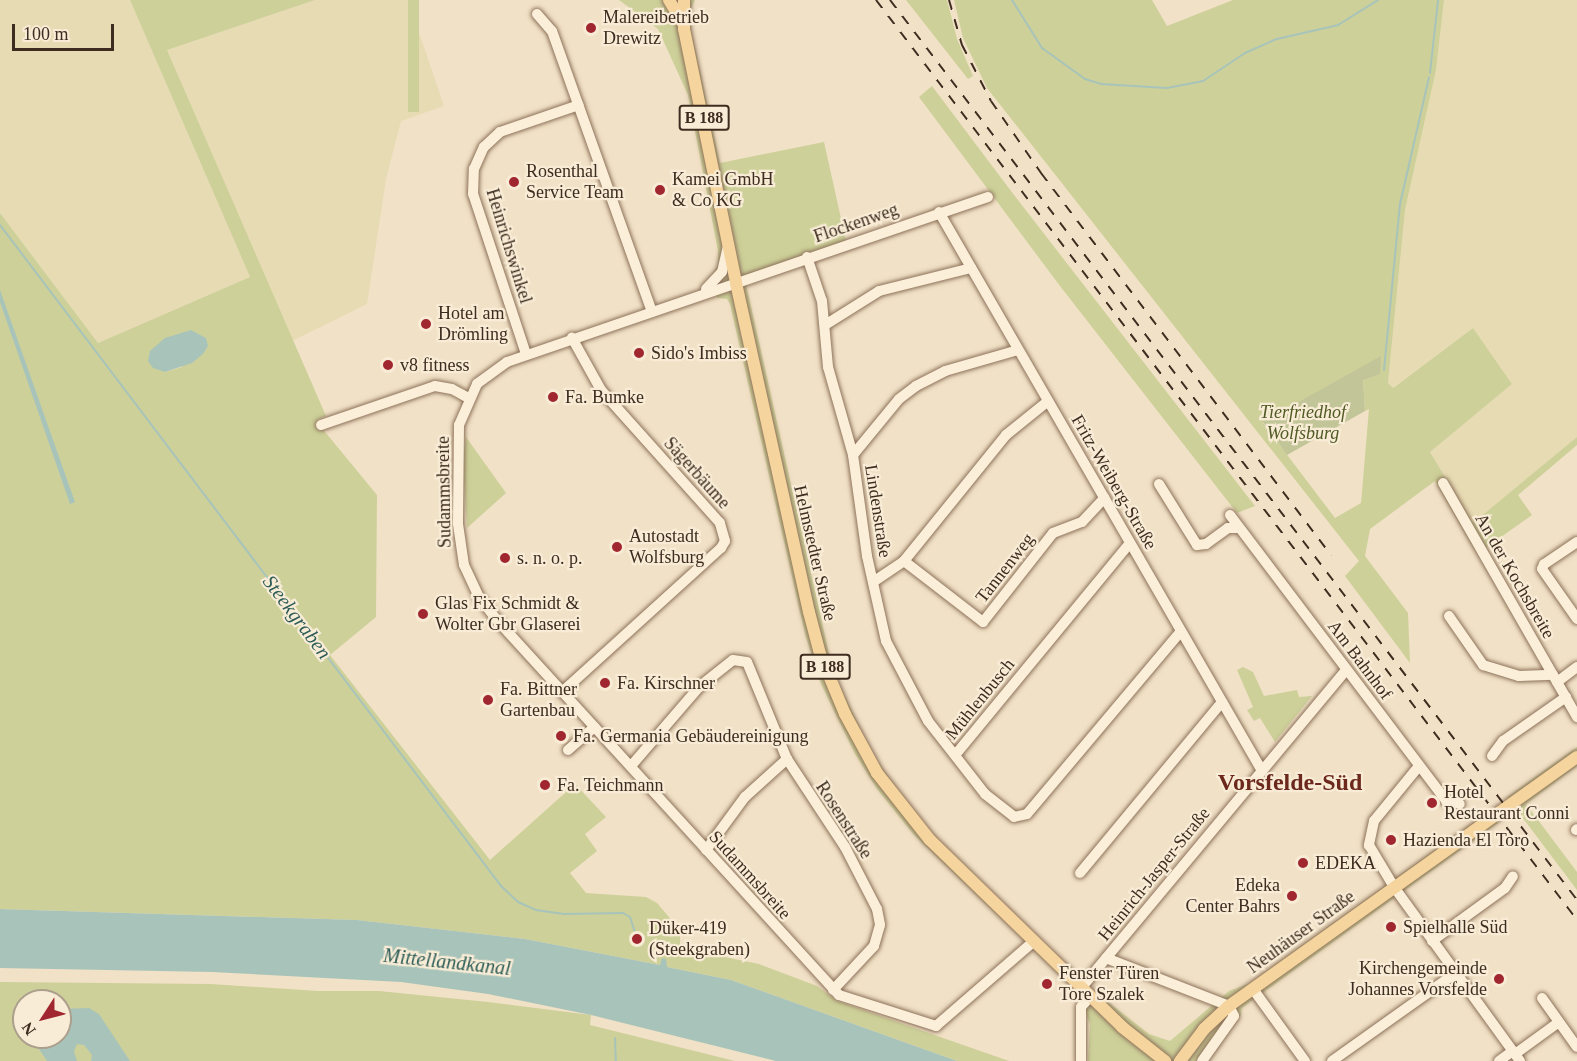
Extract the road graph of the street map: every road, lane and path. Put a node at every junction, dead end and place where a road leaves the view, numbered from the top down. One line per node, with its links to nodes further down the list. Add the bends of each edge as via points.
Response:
1 (669, 0): 2 (main road); 4 (main road, Helmstedter Straße / B 188)
2 (683, 0): 4 (main road, Helmstedter Straße / B 188)
3 (537, 14): 5 (street, via 552,30)
4 (684, 29): 8 (main road, Helmstedter Straße / B 188)
5 (579, 105): 13 (street); 17 (street, Heinrichswinkel, via 500,132 484,147 474,169 473,194)
6 (988, 196): 7 (street, Flockenweg)
7 (939, 212): 9 (street, Flockenweg); 10 (street, Fritz-Weiberg-Straße)
8 (728, 246): 11 (main road, Helmstedter Straße / B 188); 12 (street, Sudammsbreite, via 722,272)
9 (807, 257): 11 (street, Flockenweg); 14 (street, Lindenstraße)
10 (970, 268): 14 (street, via 879,291); 16 (street, Fritz-Weiberg-Straße)
11 (736, 283): 12 (street, Sudammsbreite); 55 (main road, Helmstedter Straße / B 188, via 814,632 845,714 877,773 919,827)
12 (701, 293): 13 (street, Sudammsbreite)
13 (651, 312): 15 (street, Sudammsbreite)
14 (825, 325): 21 (street, Lindenstraße, via 828,367)
15 (572, 338): 17 (street, Sudammsbreite); 37 (street, Sägerbäume, via 601,390 720,523 725,541)
16 (1018, 350): 19 (street, Fritz-Weiberg-Straße); 21 (street, via 945,371 916,386 899,399)
17 (526, 354): 18 (street, Sudammsbreite, via 489,373)
18 (468, 398): 20 (street, via 435,386); 37 (street, Sudammsbreite, via 456,453 458,524 464,565 490,612)
19 (1048, 401): 24 (street, Fritz-Weiberg-Straße); 29 (street, via 1006,435)
20 (321, 425)
21 (853, 455): 30 (street, Lindenstraße)
22 (1443, 483): 36 (street, An der Kochsbreite)
23 (1159, 484): 26 (street, via 1197,545 1228,528)
24 (1104, 498): 28 (street, Fritz-Weiberg-Straße); 29 (street, Tannenweg, via 1082,522 1053,534 983,622)
25 (1230, 515): 26 (street, Am Bahnhof)
26 (1239, 528): 35 (street, Am Bahnhof)
27 (1577, 542): 32 (street, via 1542,569)
28 (1130, 543): 33 (street, Fritz-Weiberg-Straße); 43 (street, Mühlenbusch)
29 (904, 561): 30 (street)
30 (873, 582): 43 (street, Lindenstraße, via 886,641 899,669 928,721)
31 (1449, 616): 36 (street, via 1483,664 1520,676)
32 (1577, 619)
33 (1180, 632): 39 (street, Fritz-Weiberg-Straße); 43 (street, Mühlenbusch, via 1025,815 1014,818 985,795)
34 (1577, 667): 36 (street)
35 (1345, 671): 48 (street, Am Bahnhof); 49 (street, Heinrich-Jasper-Straße)
36 (1555, 678): 38 (street, An der Kochsbreite)
37 (562, 692): 41 (street, Sudammsbreite)
38 (1566, 697): 40 (street, An der Kochsbreite); 44 (street, via 1503,741)
39 (1222, 702): 49 (street, Fritz-Weiberg-Straße); 52 (street)
40 (1577, 717)
41 (594, 727): 42 (street); 47 (street, Sudammsbreite)
42 (568, 750)
43 (956, 754)
44 (1492, 756)
45 (1577, 757): 54 (main road, Neuhäuser Straße)
46 (787, 759): 47 (street, Rosenstraße, via 751,668 742,660 730,662 699,687); 51 (street, via 745,797); 60 (street, Rosenstraße, via 845,847 879,917 874,946)
47 (631, 766): 51 (street, Sudammsbreite)
48 (1419, 766): 50 (street, Am Bahnhof, via 1446,801); 54 (street, via 1369,829 1369,845)
49 (1261, 769): 57 (street, Heinrich-Jasper-Straße)
50 (1460, 804)
51 (706, 850): 60 (street, Sudammsbreite)
52 (1080, 873)
53 (1513, 876): 56 (street, via 1505,888)
54 (1394, 887): 56 (street); 59 (main road, Neuhäuser Straße)
55 (1034, 941): 60 (street, via 936,1026 853,1002); 61 (main road, Helmstedter Straße / B 188)
56 (1432, 941): 58 (street)
57 (1106, 958): 61 (street, Heinrich-Jasper-Straße); 63 (street)
58 (1456, 973): 67 (street); 73 (street)
59 (1253, 988): 63 (main road, Neuhäuser Straße); 72 (street)
60 (833, 990)
61 (1086, 992): 68 (main road, Helmstedter Straße / B 188); 69 (street, via 1081,1007)
62 (1542, 998): 64 (street)
63 (1229, 1006): 65 (main road, Neuhäuser Straße); 71 (street, via 1234,1016)
64 (1559, 1022): 66 (street); 67 (street)
65 (1191, 1045): 68 (main road); 70 (main road, Neuhäuser Straße)
66 (1577, 1047)
67 (1516, 1055): 74 (street)
68 (1157, 1058)
69 (1081, 1061)
70 (1180, 1061)
71 (1202, 1061)
72 (1305, 1061)
73 (1332, 1061)
74 (1499, 1061)

